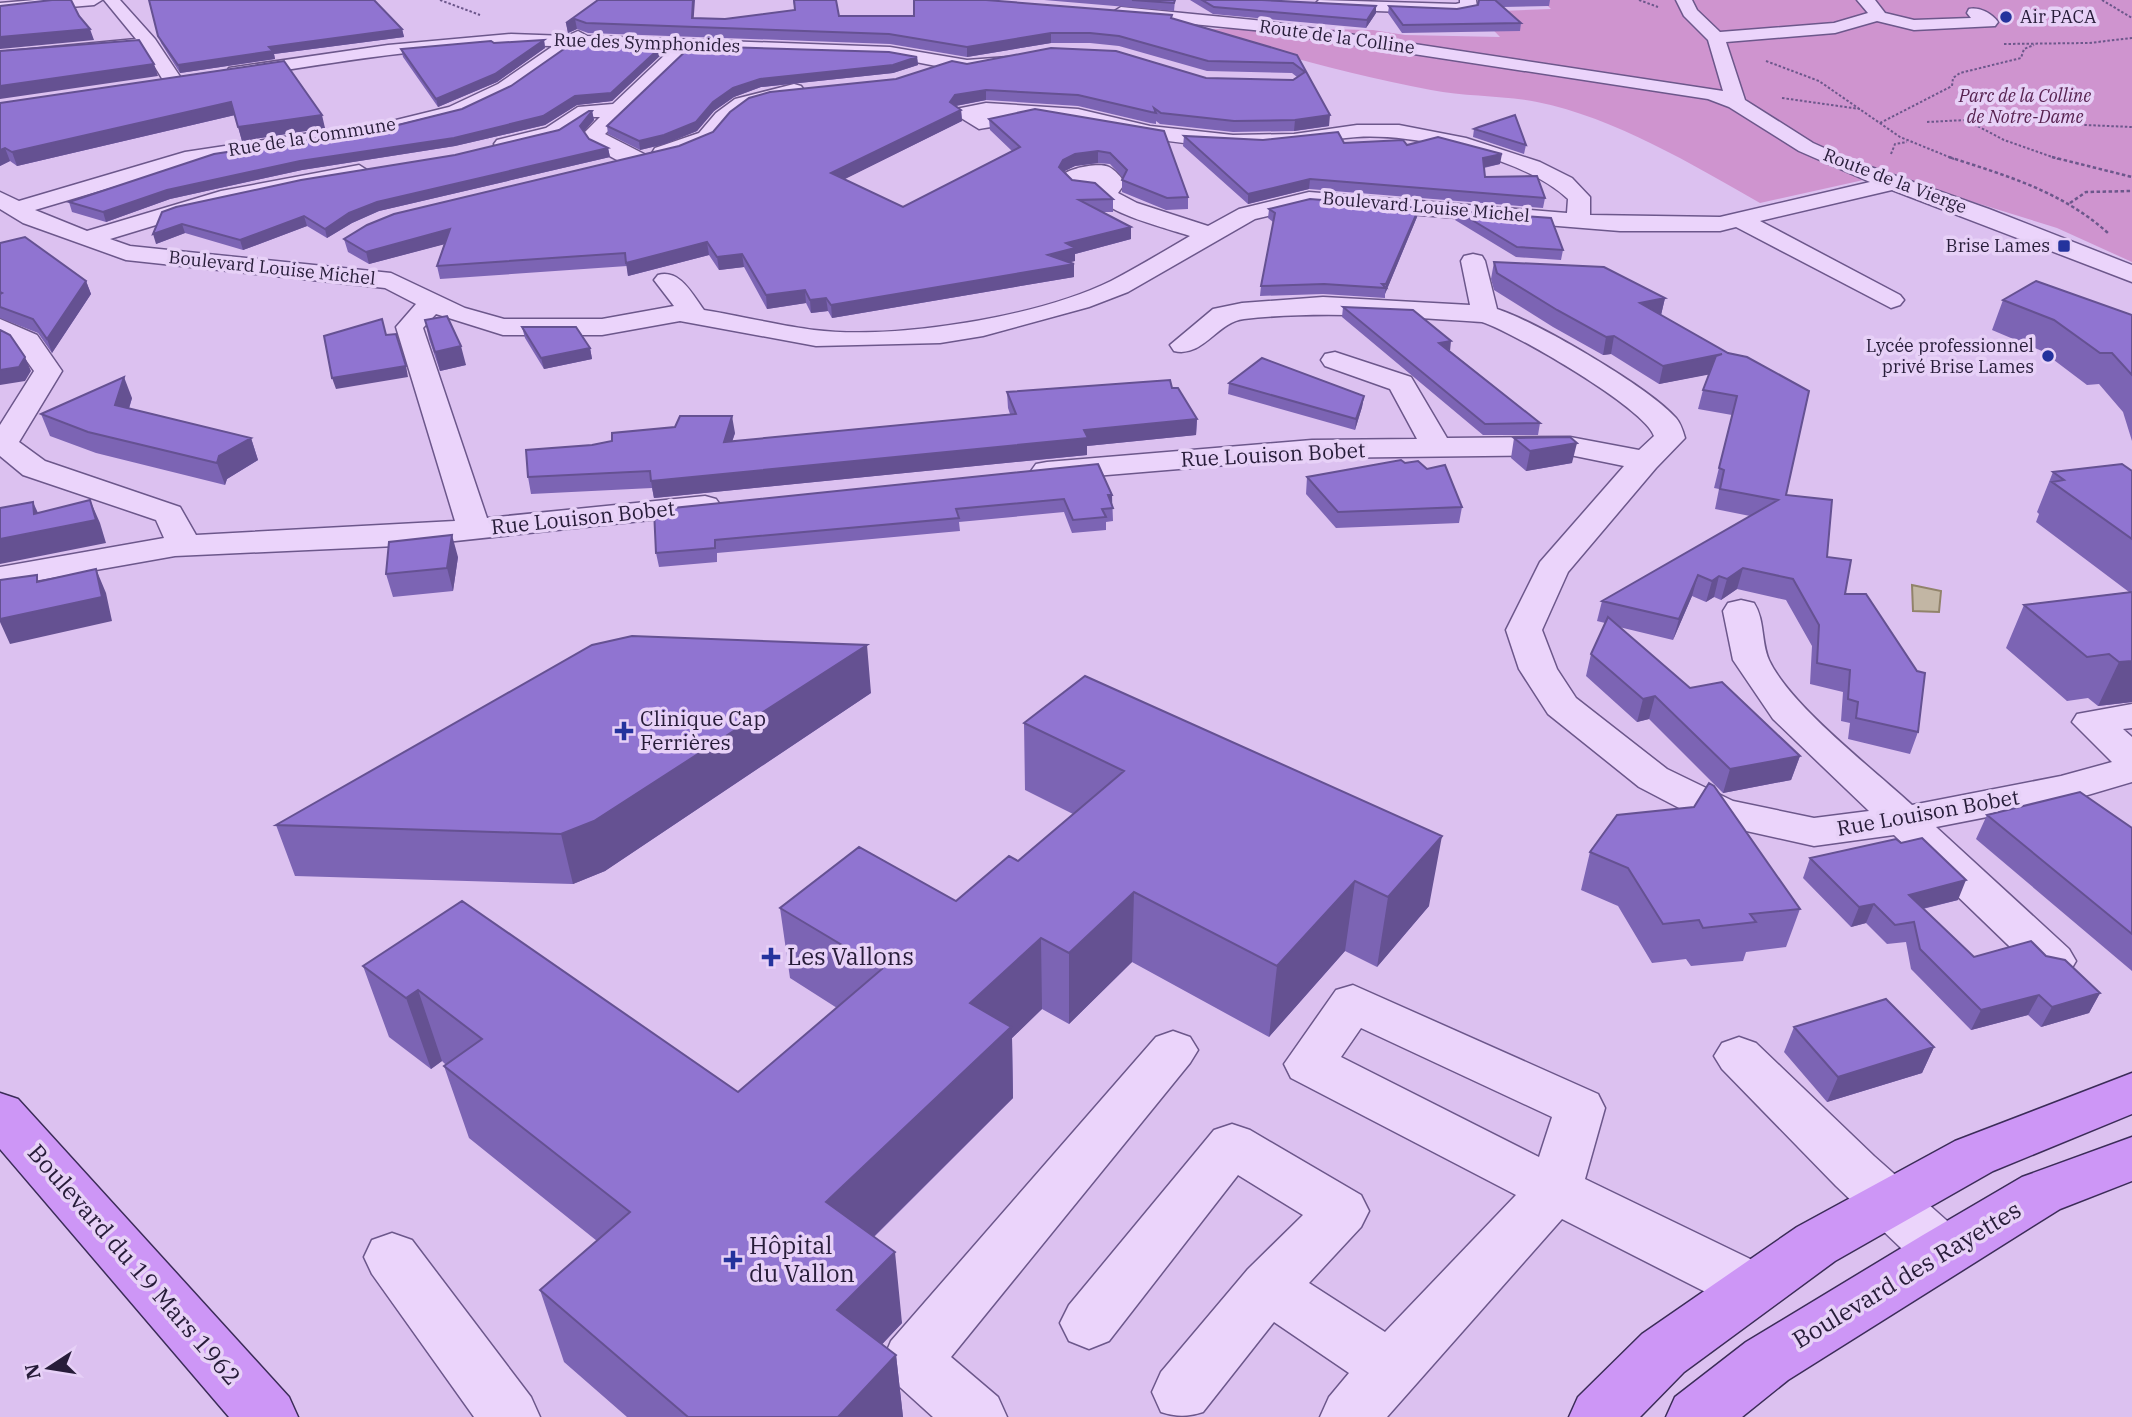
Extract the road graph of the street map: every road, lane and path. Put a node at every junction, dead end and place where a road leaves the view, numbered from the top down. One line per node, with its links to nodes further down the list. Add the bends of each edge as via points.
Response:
1 (94, 0): 8 (street)
2 (112, 0): 15 (street)
3 (1468, 0): 7 (street, via 1469,7 1456,9)
4 (1684, 0): 14 (street)
5 (1865, 0): 11 (street)
6 (2102, 0): 12 (path)
7 (1302, 3)
8 (0, 8)
9 (1109, 11): 28 (street, Route de la Colline, via 1291,30)
10 (1975, 13): 11 (street, via 1989,22 1914,25)
11 (1877, 16): 14 (street, via 1835,28)
12 (2132, 18)
13 (581, 33): 16 (street, Rue des Symphonides); 22 (street, Rue des Symphonides, via 388,50); 45 (street, Rue de la Commune, via 488,98 457,111 209,153)
14 (1716, 38): 28 (street)
15 (149, 43): 19 (street); 25 (street)
16 (687, 44): 21 (street, Rue des Symphonides, via 890,52); 29 (street)
17 (2036, 44): 34 (path, via 2024,49 2021,58 1960,73 1952,86)
18 (1018, 56): 21 (street, Rue des Symphonides, via 967,66)
19 (0, 57)
20 (1762, 60): 30 (path, via 1832,88)
21 (950, 63): 24 (street)
22 (218, 74)
23 (192, 78): 25 (street)
24 (906, 78)
25 (173, 81): 26 (street)
26 (146, 85)
27 (816, 88): 37 (street, via 768,94 742,103 706,137)
28 (1734, 97): 30 (path); 41 (street, Route de la Vierge, via 1806,147)
29 (616, 110): 36 (street, via 585,111 553,132); 37 (street, via 594,132 599,141)
30 (1864, 110): 34 (path)
31 (1017, 113): 46 (street, via 1078,116 1203,139 1273,141 1380,129 1431,136 1493,153 1558,179 1579,197)
32 (1966, 120): 33 (path); 35 (path); 40 (path, via 1983,131 2078,165)
33 (1927, 122)
34 (1880, 123): 44 (path, via 1909,142 2002,172)
35 (2131, 128)
36 (482, 149)
37 (638, 160): 38 (street)
38 (602, 168)
39 (382, 169): 50 (street, via 303,180 171,209)
40 (2132, 177)
41 (1893, 183): 47 (street, Boulevard Louise Michel); 54 (street, Route de la Vierge)
42 (1107, 188): 48 (street, via 1107,196 1129,208)
43 (2132, 191): 44 (path, via 2087,192)
44 (2070, 203): 49 (path)
45 (8, 204): 50 (street, Boulevard Louise Michel)
46 (1578, 220): 47 (street, Boulevard Louise Michel, via 1660,226); 51 (street, Boulevard Louise Michel)
47 (1742, 221): 56 (street)
48 (1210, 235): 51 (street, Boulevard Louise Michel, via 1247,214 1309,199); 58 (street, Boulevard Louise Michel, via 1093,297 951,334 816,338)
49 (2112, 237)
50 (86, 239): 53 (street, Boulevard Louise Michel, via 126,253)
51 (1467, 239): 59 (street)
52 (326, 254): 53 (street)
53 (298, 271): 57 (street, Boulevard Louise Michel, via 391,281)
54 (2132, 274)
55 (667, 280): 58 (street)
56 (1891, 300)
57 (433, 302): 58 (street, Boulevard Louise Michel, via 456,314 529,329 602,327); 67 (street, via 409,327)
58 (694, 314)
59 (1485, 314): 61 (street, via 1323,305 1242,311 1222,315); 64 (street, via 1515,324 1641,403 1665,424 1670,438)
60 (0, 327): 68 (street, via 27,341 48,371 3,444 34,468 169,514 181,539)
61 (1184, 345)
62 (1335, 360): 63 (street, via 1401,383)
63 (1437, 448): 64 (street, Rue Louison Bobet, via 1570,446); 65 (street, Rue Louison Bobet, via 1312,449)
64 (1645, 461): 76 (street, Rue Louison Bobet, via 1552,569 1524,630 1538,669 1562,706 1653,778 1721,813 1814,832)
65 (1014, 474)
66 (742, 502): 67 (street, Rue Louison Bobet)
67 (474, 530): 68 (street, Rue Louison Bobet)
68 (175, 546): 69 (street, Rue Louison Bobet)
69 (0, 577)
70 (1741, 611): 76 (street, via 1751,660 1787,711)
71 (2132, 716): 72 (street, via 2091,722)
72 (2132, 758)
73 (2132, 769): 74 (street, Rue Louison Bobet)
74 (2064, 789): 75 (street); 76 (street, Rue Louison Bobet)
75 (2103, 818)
76 (1900, 821): 77 (street)
77 (2053, 961)
78 (1173, 1050): 94 (street, via 912,1360)
79 (1739, 1056): 84 (street)
80 (2132, 1093): 84 (main road, via 1974,1156)
81 (0, 1113): 92 (main road, Boulevard du 19 Mars 1962)
82 (2132, 1159): 85 (main road, Boulevard des Rayettes, via 2041,1194)
83 (1555, 1190): 83 (street, via 1580,1108 1353,1003 1309,1064); 88 (street); 90 (street)
84 (1888, 1203): 85 (street); 88 (main road, via 1816,1244)
85 (1943, 1252): 97 (main road, Boulevard des Rayettes, via 1767,1362)
86 (392, 1257): 93 (street)
87 (1268, 1287): 89 (street, via 1342,1211 1232,1145); 90 (street); 91 (street)
88 (1753, 1288): 96 (main road, via 1663,1353)
89 (1089, 1323)
90 (1390, 1368): 95 (street)
91 (1182, 1392)
92 (268, 1417)
93 (510, 1417)
94 (976, 1417)
95 (1350, 1417)
96 (1599, 1417)
97 (1696, 1417)

